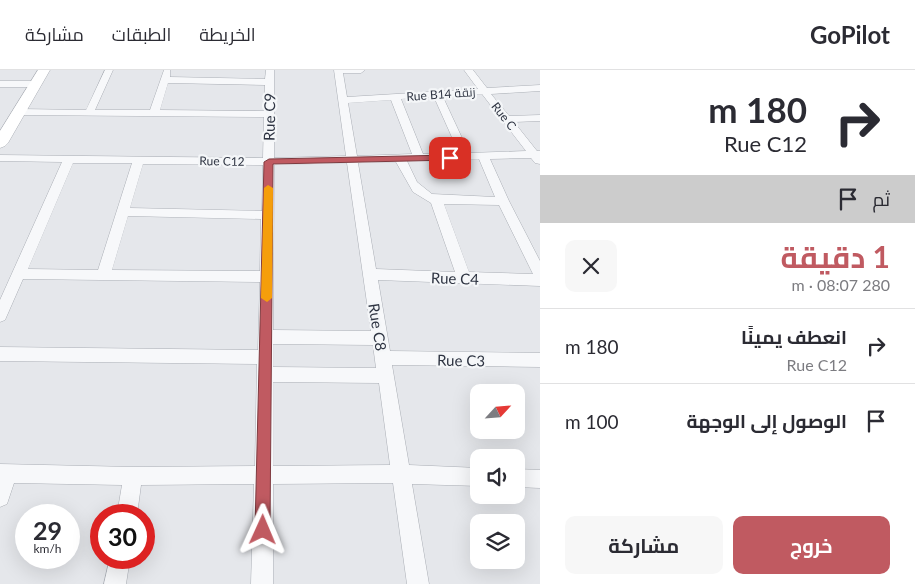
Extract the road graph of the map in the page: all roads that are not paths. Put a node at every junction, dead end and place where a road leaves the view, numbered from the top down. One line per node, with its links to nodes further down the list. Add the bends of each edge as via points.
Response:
1 (44, 70): 10 (main road)
2 (109, 70): 17 (street)
3 (167, 70): 8 (street)
4 (361, 70): 6 (street)
5 (468, 70): 12 (street, Rue C)
6 (338, 71): 15 (street, Rue C8)
7 (270, 76): 8 (street); 19 (street, Rue C9)
8 (164, 80): 18 (street)
9 (0, 84): 10 (street)
10 (35, 84): 16 (main road)
11 (540, 88): 12 (street, Rue B14 زنقة)
12 (484, 91): 13 (street, Rue B14 زنقة); 21 (street, Rue C)
13 (437, 94): 14 (street, Rue B14 زنقة); 23 (street)
14 (395, 97): 15 (street, Rue B14 زنقة); 27 (street)
15 (342, 100): 31 (street, Rue C8)
16 (19, 112): 17 (street); 22 (main road)
17 (89, 113): 18 (street)
18 (154, 113): 19 (street)
19 (270, 114): 32 (street, Rue C9)
20 (540, 118): 21 (street)
21 (507, 120): 25 (street, Rue C)
22 (0, 142)
23 (466, 157): 24 (street, Rue C12); 27 (street, Rue C12)
24 (484, 157): 25 (street, Rue C12); 34 (street)
25 (538, 157)
26 (0, 158): 28 (street, Rue C12)
27 (419, 158): 29 (street, Rue C12)
28 (69, 159): 30 (street, Rue C12); 37 (street)
29 (400, 159): 31 (street, Rue C12); 33 (street, via 417,191)
30 (138, 160): 32 (street, Rue C12); 35 (street)
31 (350, 160): 32 (street, Rue C12); 38 (street, Rue C8)
32 (269, 162): 36 (street, Rue C9)
33 (436, 200): 34 (street); 42 (street)
34 (503, 200): 39 (street)
35 (123, 212): 36 (street); 40 (street)
36 (268, 215): 41 (street, Rue C9)
37 (19, 274): 40 (street); 44 (street)
38 (369, 274): 42 (street, Rue C4); 46 (street, Rue C8)
39 (540, 274)
40 (103, 276): 41 (street)
41 (267, 277): 45 (street, Rue C9)
42 (464, 278): 43 (street, Rue C4)
43 (540, 280)
44 (0, 316)
45 (266, 337): 46 (street); 48 (street, Rue C9)
46 (380, 338): 49 (street, Rue C8)
47 (0, 354): 48 (street)
48 (266, 357): 51 (street, Rue C9)
49 (382, 358): 50 (street, Rue C3); 52 (street, Rue C8)
50 (540, 360)
51 (265, 374): 52 (street); 56 (street, Rue C9)
52 (385, 376): 54 (street, Rue C8)
53 (4, 473): 55 (street); 60 (street)
54 (400, 474): 56 (street); 57 (street); 65 (street, Rue C8)
55 (133, 476): 56 (street); 61 (street)
56 (264, 476): 64 (street, Rue C9)
57 (470, 477)
58 (525, 480): 59 (street)
59 (539, 483)
60 (0, 497)
61 (129, 504)
62 (118, 569): 63 (street)
63 (116, 584)
64 (262, 584)
65 (418, 584)

